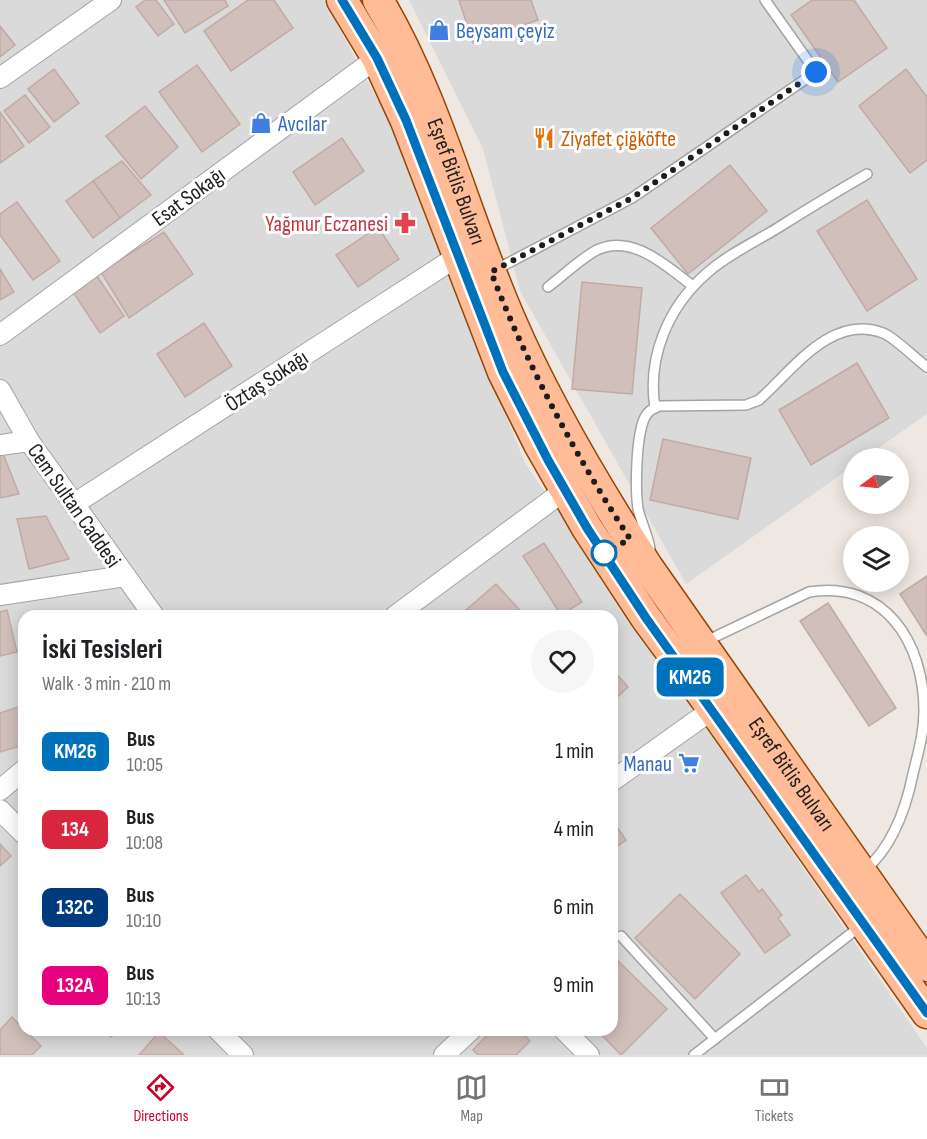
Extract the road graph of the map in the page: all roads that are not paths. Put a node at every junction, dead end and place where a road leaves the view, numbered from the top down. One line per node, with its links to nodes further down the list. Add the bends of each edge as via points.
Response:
1 (111, 0): 6 (street)
2 (342, 0): 5 (main road, Eşref Bitlis Bulvarı)
3 (378, 0): 9 (main road, Eşref Bitlis Bulvarı, via 441,135)
4 (765, 0): 9 (lane, via 816,72 632,198)
5 (377, 58): 8 (main road, Eşref Bitlis Bulvarı, via 406,120); 12 (street, Esat Sokağı)
6 (0, 78)
7 (867, 174): 11 (lane, via 724,260)
8 (458, 256): 18 (main road, Eşref Bitlis Bulvarı, via 503,372); 19 (street, Öztaş Sokağı)
9 (491, 272): 20 (main road, Eşref Bitlis Bulvarı, via 537,376)
10 (548, 286): 11 (lane, via 597,251 616,246 650,255)
11 (693, 286): 15 (lane, via 660,341 652,376)
12 (0, 335)
13 (927, 367): 15 (lane, via 885,333 848,332 822,342 753,404)
14 (0, 390): 16 (street, Cem Sultan Caddesi)
15 (655, 408): 20 (lane, via 646,416 637,464 638,509 650,546)
16 (29, 441): 17 (street); 19 (street, Cem Sultan Caddesi)
17 (0, 445)
18 (565, 490): 24 (street); 25 (main road, Eşref Bitlis Bulvarı, via 587,528)
19 (74, 504): 21 (street, Cem Sultan Caddesi)
20 (647, 566): 25 (main road, Eşref Bitlis Bulvarı)
21 (125, 576): 22 (street); 23 (street, Cem Sultan Caddesi)
22 (0, 595)
23 (150, 610)
24 (403, 610)
25 (689, 651): 26 (main road, Eşref Bitlis Bulvarı); 32 (main road, Eşref Bitlis Bulvarı); 32 (lane, via 809,592 823,590 865,599 902,629 921,679 921,744 897,825 878,860)
26 (713, 709): 28 (street); 32 (main road, Eşref Bitlis Bulvarı)
27 (18, 775): 29 (street)
28 (618, 777)
29 (0, 790)
30 (0, 810): 31 (street)
31 (18, 828)
32 (851, 881): 33 (main road, Eşref Bitlis Bulvarı); 35 (main road, Eşref Bitlis Bulvarı)
33 (864, 924): 36 (main road, Eşref Bitlis Bulvarı); 40 (lane)
34 (621, 936): 40 (lane)
35 (927, 966)
36 (927, 1013)
37 (224, 1036): 41 (street)
38 (465, 1036): 42 (street)
39 (570, 1036): 43 (street)
40 (714, 1039): 44 (lane)
41 (243, 1055)
42 (444, 1055)
43 (589, 1055)
44 (694, 1055)

